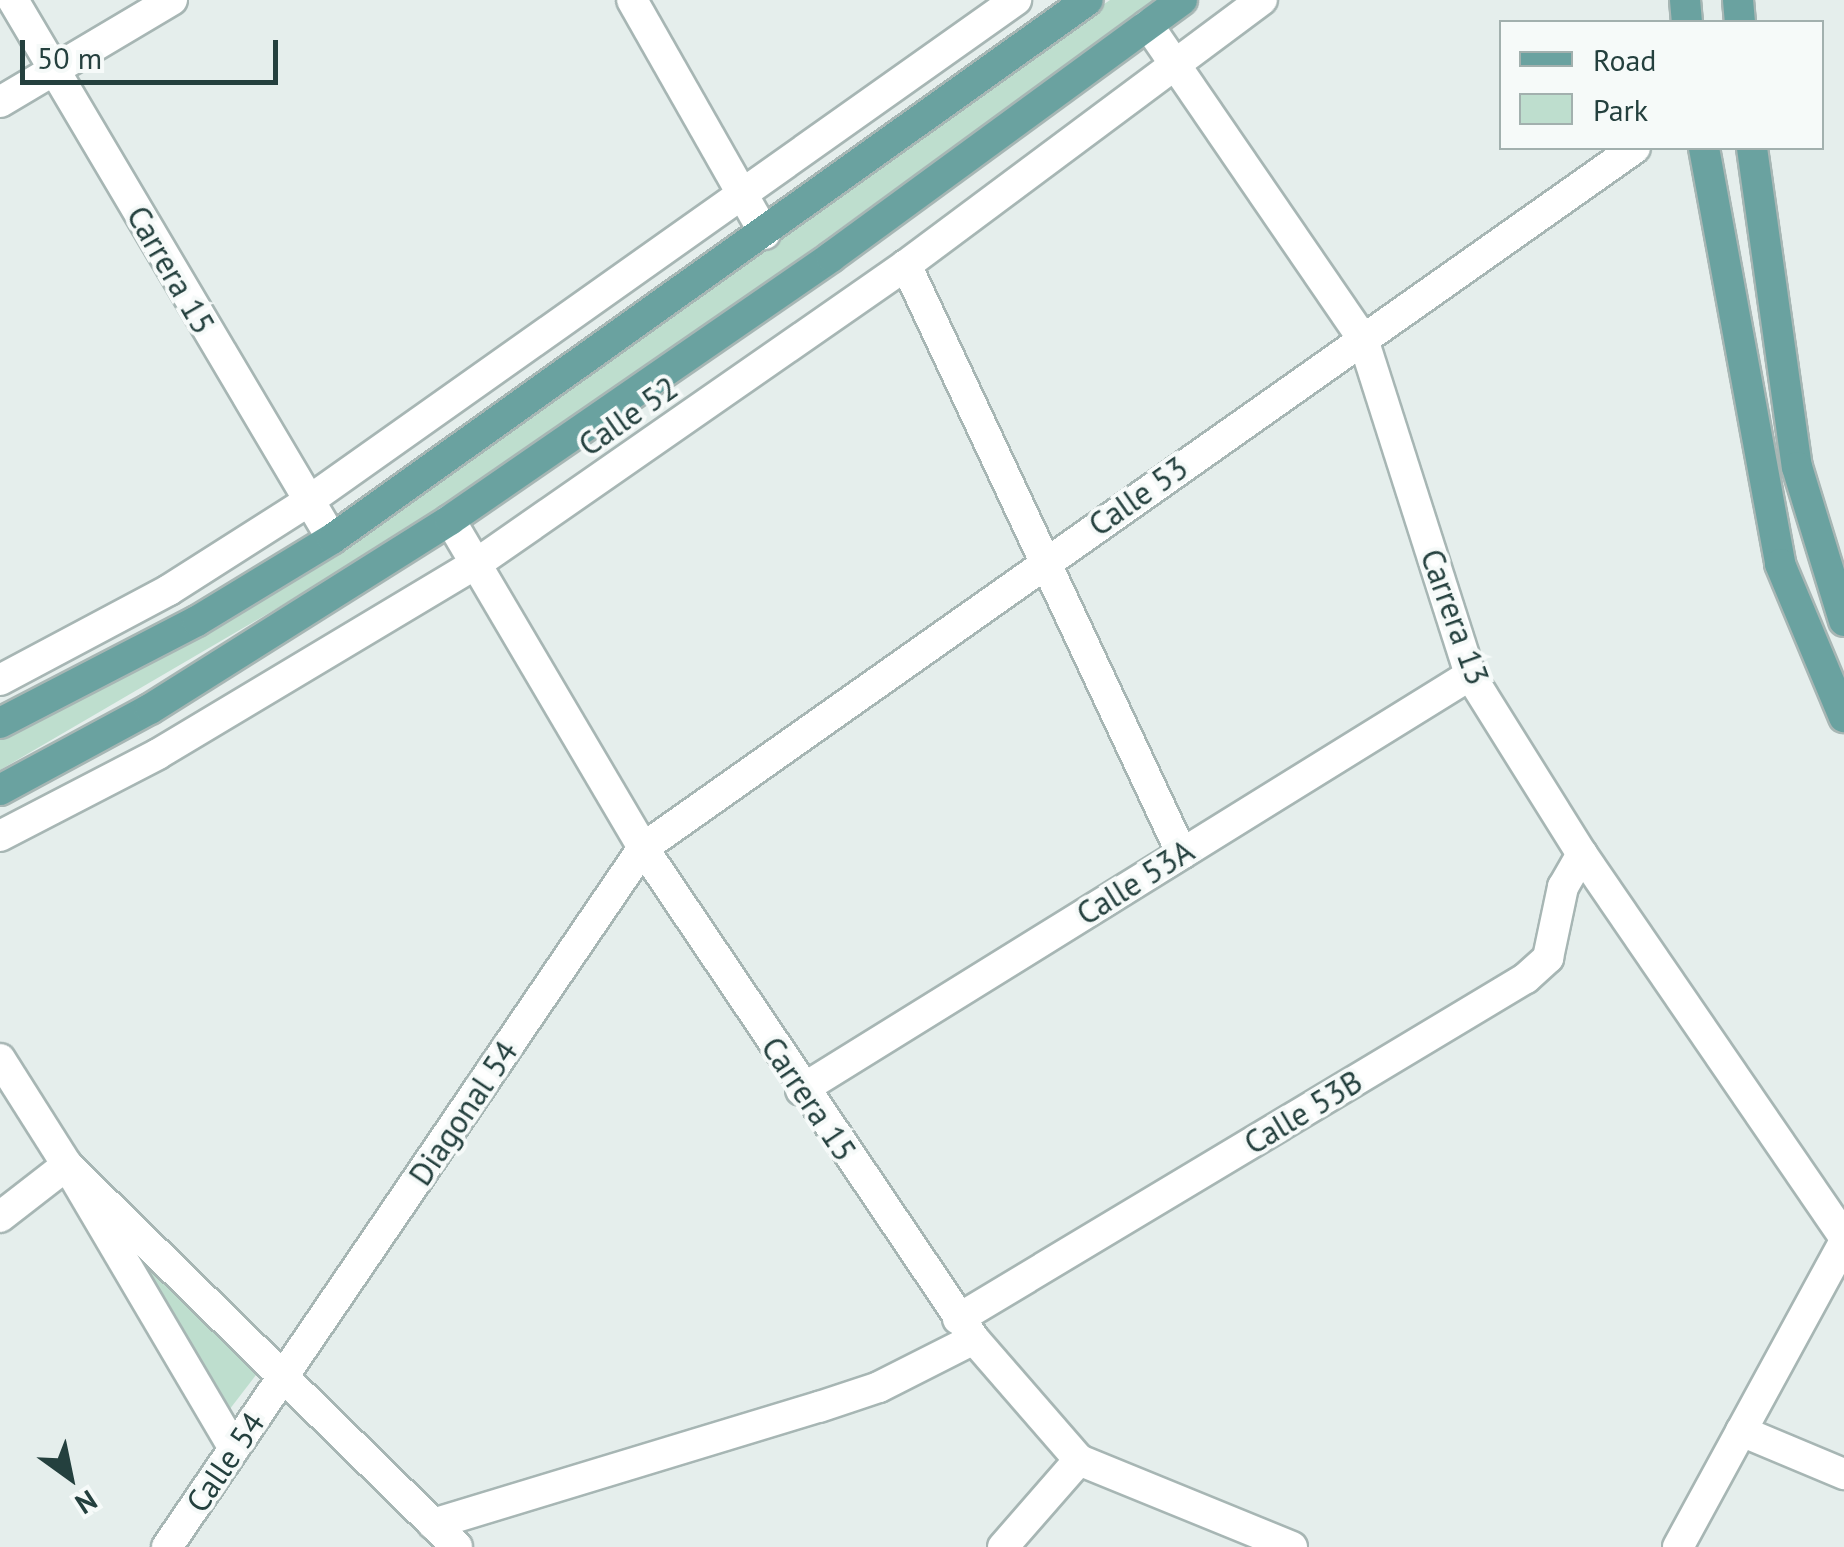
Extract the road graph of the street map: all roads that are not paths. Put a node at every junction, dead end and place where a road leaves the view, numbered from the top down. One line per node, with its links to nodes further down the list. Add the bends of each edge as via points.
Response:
1 (13, 0): 10 (street, Carrera 15)
2 (172, 0): 10 (street)
3 (632, 0): 15 (street)
4 (1016, 0): 15 (street)
5 (1088, 0): 16 (main road)
6 (1182, 0): 8 (main road, Calle 52)
7 (1262, 0): 9 (street, Calle 52)
8 (1148, 25): 9 (street, Carrera 13); 20 (main road, Calle 52, via 831,257)
9 (1175, 65): 17 (street, Calle 52); 18 (street, Carrera 13)
10 (54, 70): 11 (street); 19 (street, Carrera 15)
11 (0, 102)
12 (1633, 150): 18 (street, Calle 53)
13 (1704, 150): 27 (main road, via 1780,564)
14 (1752, 150): 24 (main road, via 1797,467)
15 (743, 196): 16 (street); 19 (street)
16 (765, 234): 21 (main road)
17 (906, 265): 22 (street); 23 (street, Calle 52)
18 (1362, 338): 22 (street, Calle 53); 25 (street, Carrera 13)
19 (307, 502): 21 (street, Carrera 15); 26 (street, via 169,590)
20 (450, 520): 23 (street, Carrera 15); 29 (main road, Calle 52, via 150,708)
21 (332, 539): 28 (main road, via 196,622)
22 (1045, 562): 31 (street, Calle 53); 32 (street)
23 (476, 564): 30 (street, Calle 52, via 158,754); 31 (street, Carrera 15)
24 (1844, 621)
25 (1470, 674): 32 (street, Calle 53A); 33 (street, Carrera 13)
26 (0, 680)
27 (1844, 716)
28 (0, 723)
29 (0, 790)
30 (0, 836)
31 (643, 848): 35 (street, Carrera 15); 40 (street, Diagonal 54)
32 (1182, 854): 35 (street, Calle 53A)
33 (1582, 854): 38 (street, Carrera 13); 39 (street, Calle 53B, via 1563,886 1548,958 1526,978)
34 (0, 1058): 36 (street)
35 (801, 1090): 39 (street, Carrera 15)
36 (67, 1165): 37 (street); 40 (street); 42 (street)
37 (0, 1217)
38 (1844, 1239): 41 (street)
39 (966, 1329): 43 (street, Carrera 15); 45 (street, Calle 53B, via 879,1387)
40 (282, 1378): 42 (street, Calle 54); 45 (street)
41 (1741, 1431): 44 (street); 50 (street)
42 (234, 1448): 46 (street, Calle 54)
43 (1080, 1460): 48 (street); 49 (street, Carrera 15)
44 (1844, 1474)
45 (433, 1524): 47 (street)
46 (167, 1547)
47 (457, 1547)
48 (1003, 1547)
49 (1292, 1547)
50 (1678, 1547)

